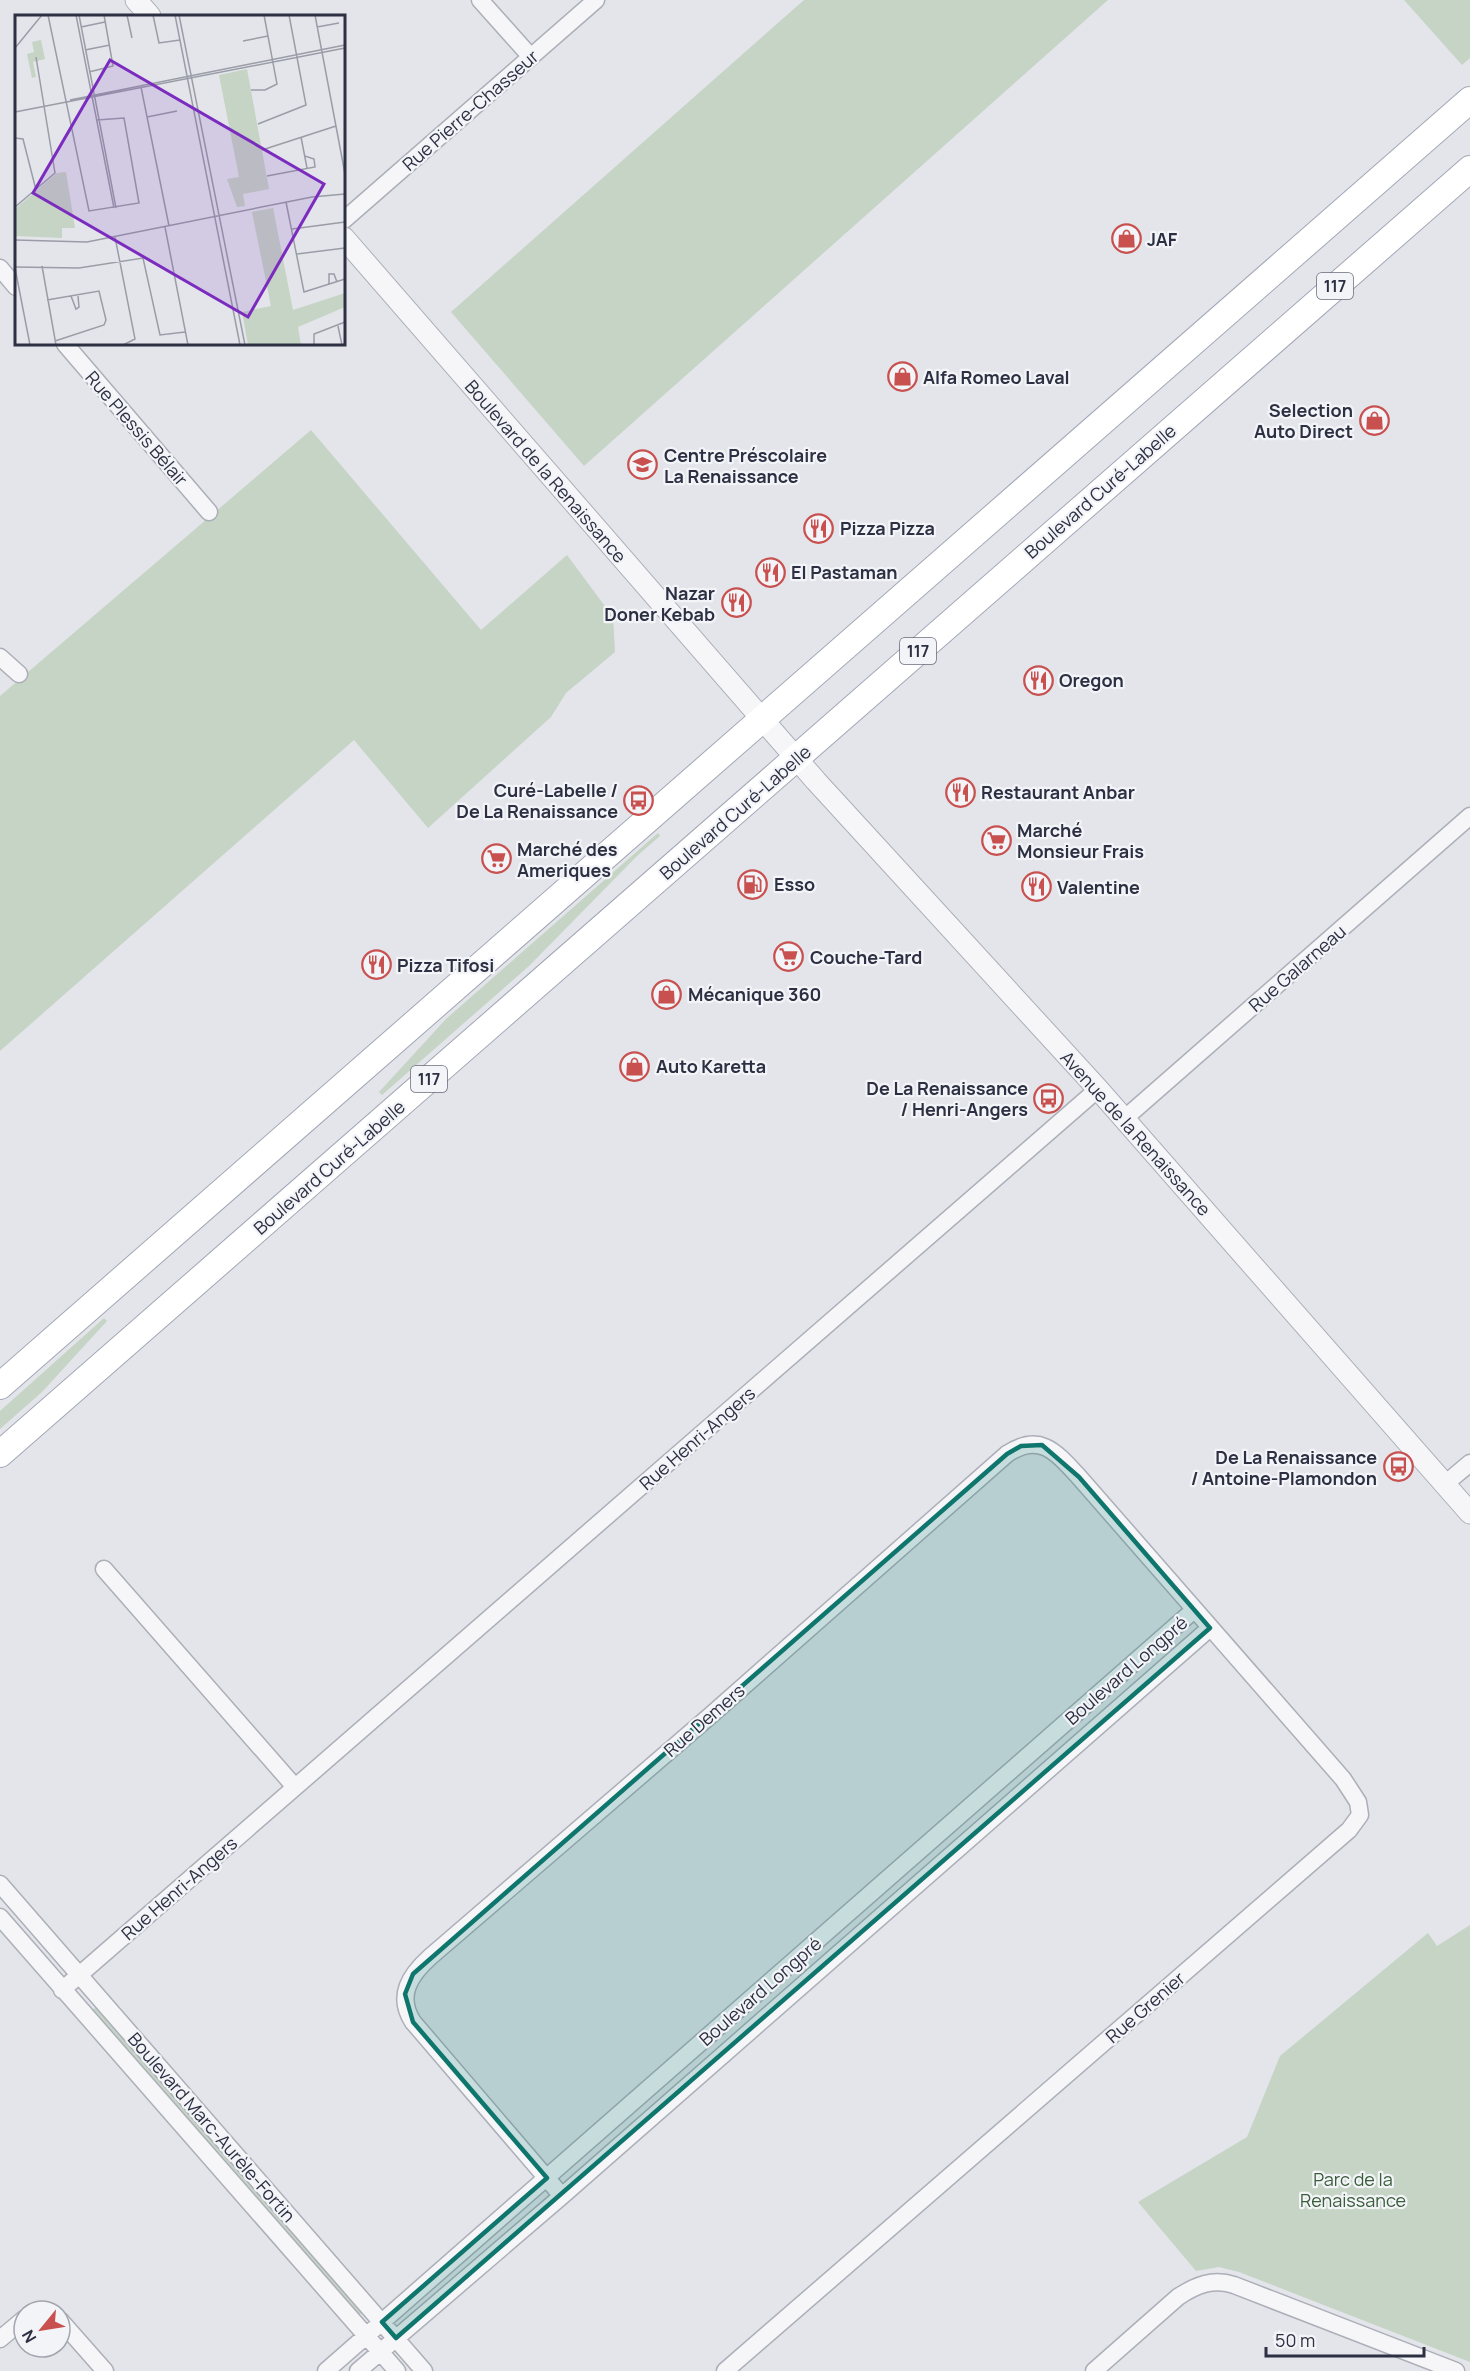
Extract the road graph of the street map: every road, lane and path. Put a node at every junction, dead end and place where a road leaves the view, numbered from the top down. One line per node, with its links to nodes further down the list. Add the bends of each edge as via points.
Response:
1 (136, 0): 4 (street)
2 (480, 0): 5 (street)
3 (596, 0): 5 (street, Rue Pierre-Chasseur)
4 (149, 15)
5 (531, 57): 8 (street, Rue Pierre-Chasseur)
6 (1470, 100): 16 (main road)
7 (1470, 169): 17 (main road, Boulevard Curé-Labelle / 117)
8 (345, 219)
9 (345, 239): 16 (street, Boulevard de la Renaissance)
10 (0, 268): 11 (street)
11 (15, 286)
12 (66, 345): 13 (street, Rue Plessis Bélair)
13 (209, 512)
14 (0, 657): 15 (street)
15 (19, 674)
16 (762, 719): 17 (street, Boulevard de la Renaissance); 21 (main road)
17 (796, 758): 19 (street, Avenue de la Renaissance); 22 (main road, Boulevard Curé-Labelle / 117)
18 (1470, 816): 20 (street, Rue Galarneau)
19 (1098, 1089): 20 (street, Avenue de la Renaissance); 29 (street, Rue Henri-Angers)
20 (1124, 1119): 24 (street, Avenue de la Renaissance)
21 (0, 1386)
22 (0, 1454)
23 (1470, 1463): 24 (street)
24 (1445, 1484): 25 (street, Avenue de la Renaissance)
25 (1470, 1513)
26 (104, 1569): 29 (street)
27 (1194, 1610): 28 (street, Rue Grenier); 34 (street, Boulevard Longpré); 34 (street, Rue Demers, via 1061,1458 1042,1446 1021,1446 1007,1454 430,1957 406,1987 409,2015)
28 (1210, 1628): 35 (street, Boulevard Longpré); 49 (street, Rue Grenier, via 1351,1788 1360,1810 1357,1821)
29 (295, 1786): 32 (street, Rue Henri-Angers)
30 (0, 1884): 32 (street, Boulevard Marc-Aurèle-Fortin)
31 (0, 1917): 33 (street, Boulevard Marc-Aurèle-Fortin)
32 (79, 1975): 33 (street, Rue Henri-Angers); 36 (street, Boulevard Marc-Aurèle-Fortin)
33 (62, 1990): 39 (street, Boulevard Marc-Aurèle-Fortin)
34 (547, 2178): 35 (street, Rue Demers); 36 (street, Boulevard Longpré)
35 (562, 2196): 40 (street, Boulevard Longpré)
36 (382, 2322): 39 (street, Boulevard Longpré); 40 (street, Boulevard Marc-Aurèle-Fortin)
37 (12, 2329): 41 (street)
38 (72, 2334): 44 (street)
39 (366, 2336): 42 (street, Boulevard Marc-Aurèle-Fortin); 45 (street, Boulevard Longpré)
40 (396, 2338): 42 (street, Boulevard Longpré); 48 (street, Boulevard Marc-Aurèle-Fortin)
41 (0, 2339)
42 (380, 2352): 46 (street, Boulevard Longpré); 47 (street, Boulevard Marc-Aurèle-Fortin)
43 (1429, 2366): 50 (street, via 1234,2285 1214,2282 1178,2297); 51 (street)
44 (105, 2371)
45 (326, 2371)
46 (358, 2371)
47 (397, 2371)
48 (424, 2371)
49 (725, 2371)
50 (1094, 2371)
51 (1456, 2371)

